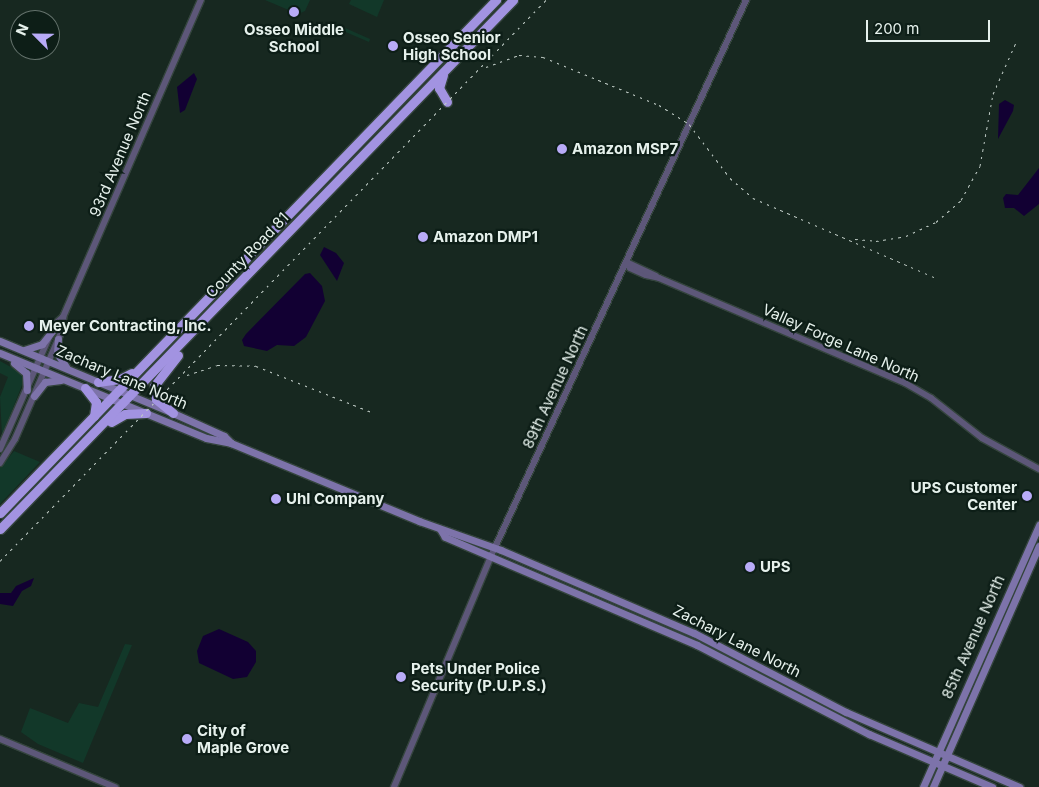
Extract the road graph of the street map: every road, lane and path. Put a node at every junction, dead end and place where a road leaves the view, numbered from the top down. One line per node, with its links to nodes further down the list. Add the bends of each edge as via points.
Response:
1 (200, 0): 8 (street, 93rd Avenue North)
2 (496, 0): 12 (highway, County Road 81)
3 (514, 0): 5 (highway, County Road 81)
4 (746, 0): 7 (street, 89th Avenue North)
5 (446, 70): 6 (highway, County Road 81); 6 (highway, via 439,88 447,102)
6 (429, 87): 9 (highway, County Road 81)
7 (626, 262): 36 (street, Valley Forge Lane North, via 905,383 982,438); 45 (street, 89th Avenue North)
8 (63, 317): 10 (street, 93rd Avenue North); 11 (street, 93rd Avenue North, via 64,326)
9 (207, 317): 26 (highway, County Road 81); 30 (highway, via 154,386 156,399)
10 (53, 330): 14 (main road, via 37,348); 16 (street, 93rd Avenue North)
11 (58, 339): 17 (street, 93rd Avenue North); 20 (main road, via 58,358)
12 (166, 340): 22 (highway, via 124,378); 25 (highway, County Road 81)
13 (0, 341): 14 (main road, Zachary Lane North)
14 (20, 350): 16 (main road, Zachary Lane North)
15 (0, 355): 18 (main road, Zachary Lane North); 24 (main road, via 25,370)
16 (40, 358): 17 (main road, Zachary Lane North); 18 (street, 93rd Avenue North)
17 (48, 362): 19 (street, 93rd Avenue North); 20 (main road, Zachary Lane North)
18 (36, 368): 19 (main road, Zachary Lane North); 24 (street, 93rd Avenue North)
19 (44, 371): 21 (main road, Zachary Lane North); 27 (street, 93rd Avenue North)
20 (70, 371): 22 (main road, Zachary Lane North)
21 (67, 381): 23 (main road, Zachary Lane North); 27 (main road, via 48,380)
22 (98, 382): 25 (main road, Zachary Lane North)
23 (85, 388): 28 (main road, Zachary Lane North); 32 (highway, via 96,402)
24 (26, 390): 35 (street, 93rd Avenue North)
25 (119, 391): 26 (main road, Zachary Lane North); 28 (highway, County Road 81)
26 (131, 395): 29 (highway, County Road 81); 30 (main road, Zachary Lane North)
27 (34, 396): 37 (street, 93rd Avenue North, via 15,439)
28 (111, 399): 29 (main road, Zachary Lane North); 32 (highway, County Road 81)
29 (123, 403): 31 (main road, Zachary Lane North); 34 (highway, County Road 81)
30 (173, 413): 33 (main road, Zachary Lane North, via 224,436)
31 (146, 414): 33 (main road, Zachary Lane North, via 218,442); 34 (highway, via 118,416)
32 (94, 416): 40 (highway, County Road 81)
33 (231, 443): 43 (main road, Zachary Lane North)
34 (82, 446): 42 (highway, County Road 81)
35 (0, 449)
36 (1030, 462): 38 (street, Valley Forge Lane North); 39 (street, Valley Forge Lane North)
37 (0, 463)
38 (1039, 463)
39 (1039, 468)
40 (0, 513)
41 (1039, 525): 50 (main road, 85th Avenue North)
42 (2, 528)
43 (440, 529): 45 (main road, Zachary Lane North, via 447,528); 46 (main road, Zachary Lane North, via 445,537)
44 (1039, 546): 51 (main road, 85th Avenue North)
45 (495, 548): 46 (street, 89th Avenue North); 48 (main road, Zachary Lane North, via 694,633)
46 (491, 556): 47 (main road, Zachary Lane North, via 698,645); 55 (street, 89th Avenue North)
47 (819, 708): 48 (main road, via 844,717); 52 (main road, Zachary Lane North)
48 (855, 715): 50 (main road, Zachary Lane North)
49 (0, 739): 54 (street)
50 (937, 752): 51 (main road, Zachary Lane North); 52 (main road, 85th Avenue North)
51 (946, 756): 53 (main road, 85th Avenue North); 59 (main road, Zachary Lane North)
52 (933, 762): 53 (main road, Zachary Lane North); 56 (main road, 85th Avenue North)
53 (942, 765): 57 (main road, 85th Avenue North); 58 (main road, Zachary Lane North)
54 (115, 787)
55 (394, 787)
56 (922, 787)
57 (933, 787)
58 (992, 787)
59 (1019, 787)

